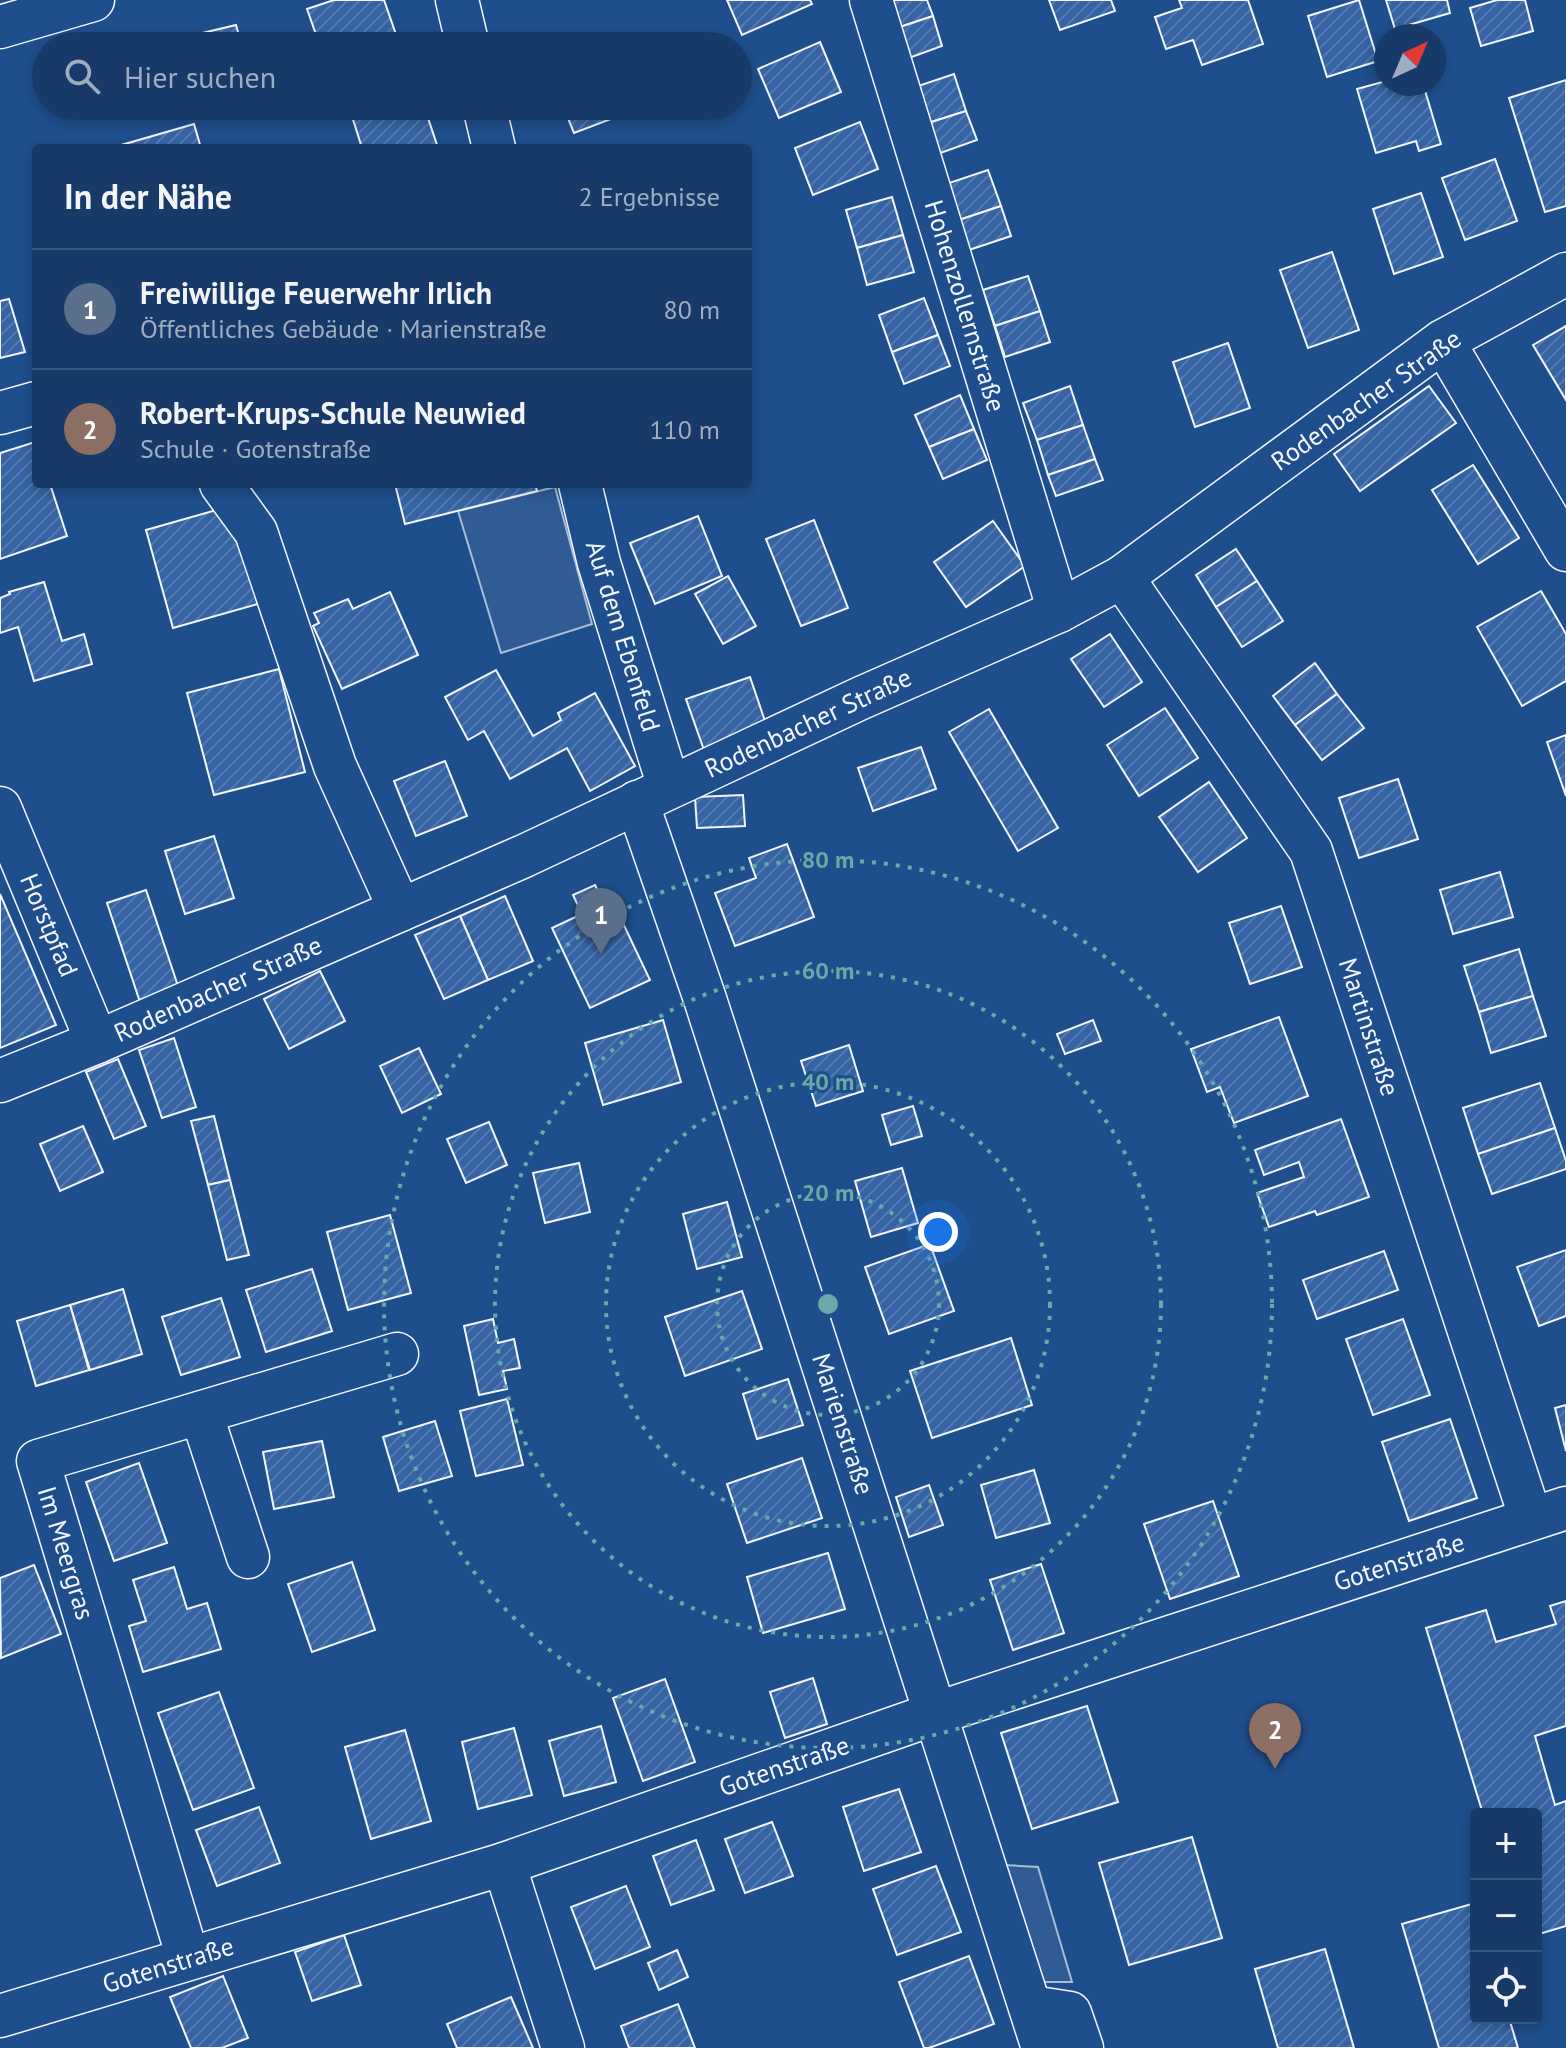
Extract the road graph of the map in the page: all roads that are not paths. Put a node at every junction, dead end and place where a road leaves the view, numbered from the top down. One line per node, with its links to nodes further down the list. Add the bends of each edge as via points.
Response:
1 (93, 0): 4 (street)
2 (457, 0): 5 (street)
3 (871, 0): 16 (street, Hohenzollernstraße)
4 (0, 27)
5 (465, 32)
6 (487, 120): 7 (street)
7 (493, 144)
8 (1566, 274): 9 (street, Rodenbacher Straße)
9 (1443, 341): 14 (street); 15 (street, Rodenbacher Straße)
10 (32, 404): 11 (street)
11 (0, 413)
12 (224, 488): 19 (street, via 256,532 335,766)
13 (581, 488): 17 (street, Auf dem Ebenfeld)
14 (1566, 550)
15 (1122, 577): 16 (street, Rodenbacher Straße); 24 (street, Martinstraße, via 1311,851)
16 (1059, 611): 17 (street, Rodenbacher Straße)
17 (653, 795): 19 (street, Rodenbacher Straße); 26 (street, Marienstraße, via 705,999)
18 (0, 808): 20 (street, Horstpfad)
19 (400, 910): 20 (street, Rodenbacher Straße)
20 (97, 1042): 21 (street, Rodenbacher Straße)
21 (0, 1081)
22 (397, 1354): 23 (street, Im Meergras)
23 (201, 1413): 25 (street); 28 (street, Im Meergras, via 38,1461)
24 (1549, 1514): 26 (street, Gotenstraße)
25 (248, 1557)
26 (937, 1713): 27 (street, Gotenstraße); 29 (street, Marienstraße)
27 (504, 1864): 28 (street, Gotenstraße); 31 (street)
28 (188, 1958): 30 (street, Gotenstraße)
29 (1031, 2007): 32 (street, Marienstraße); 33 (street, via 1070,2013)
30 (0, 2016)
31 (563, 2048)
32 (1043, 2048)
33 (1082, 2048)

